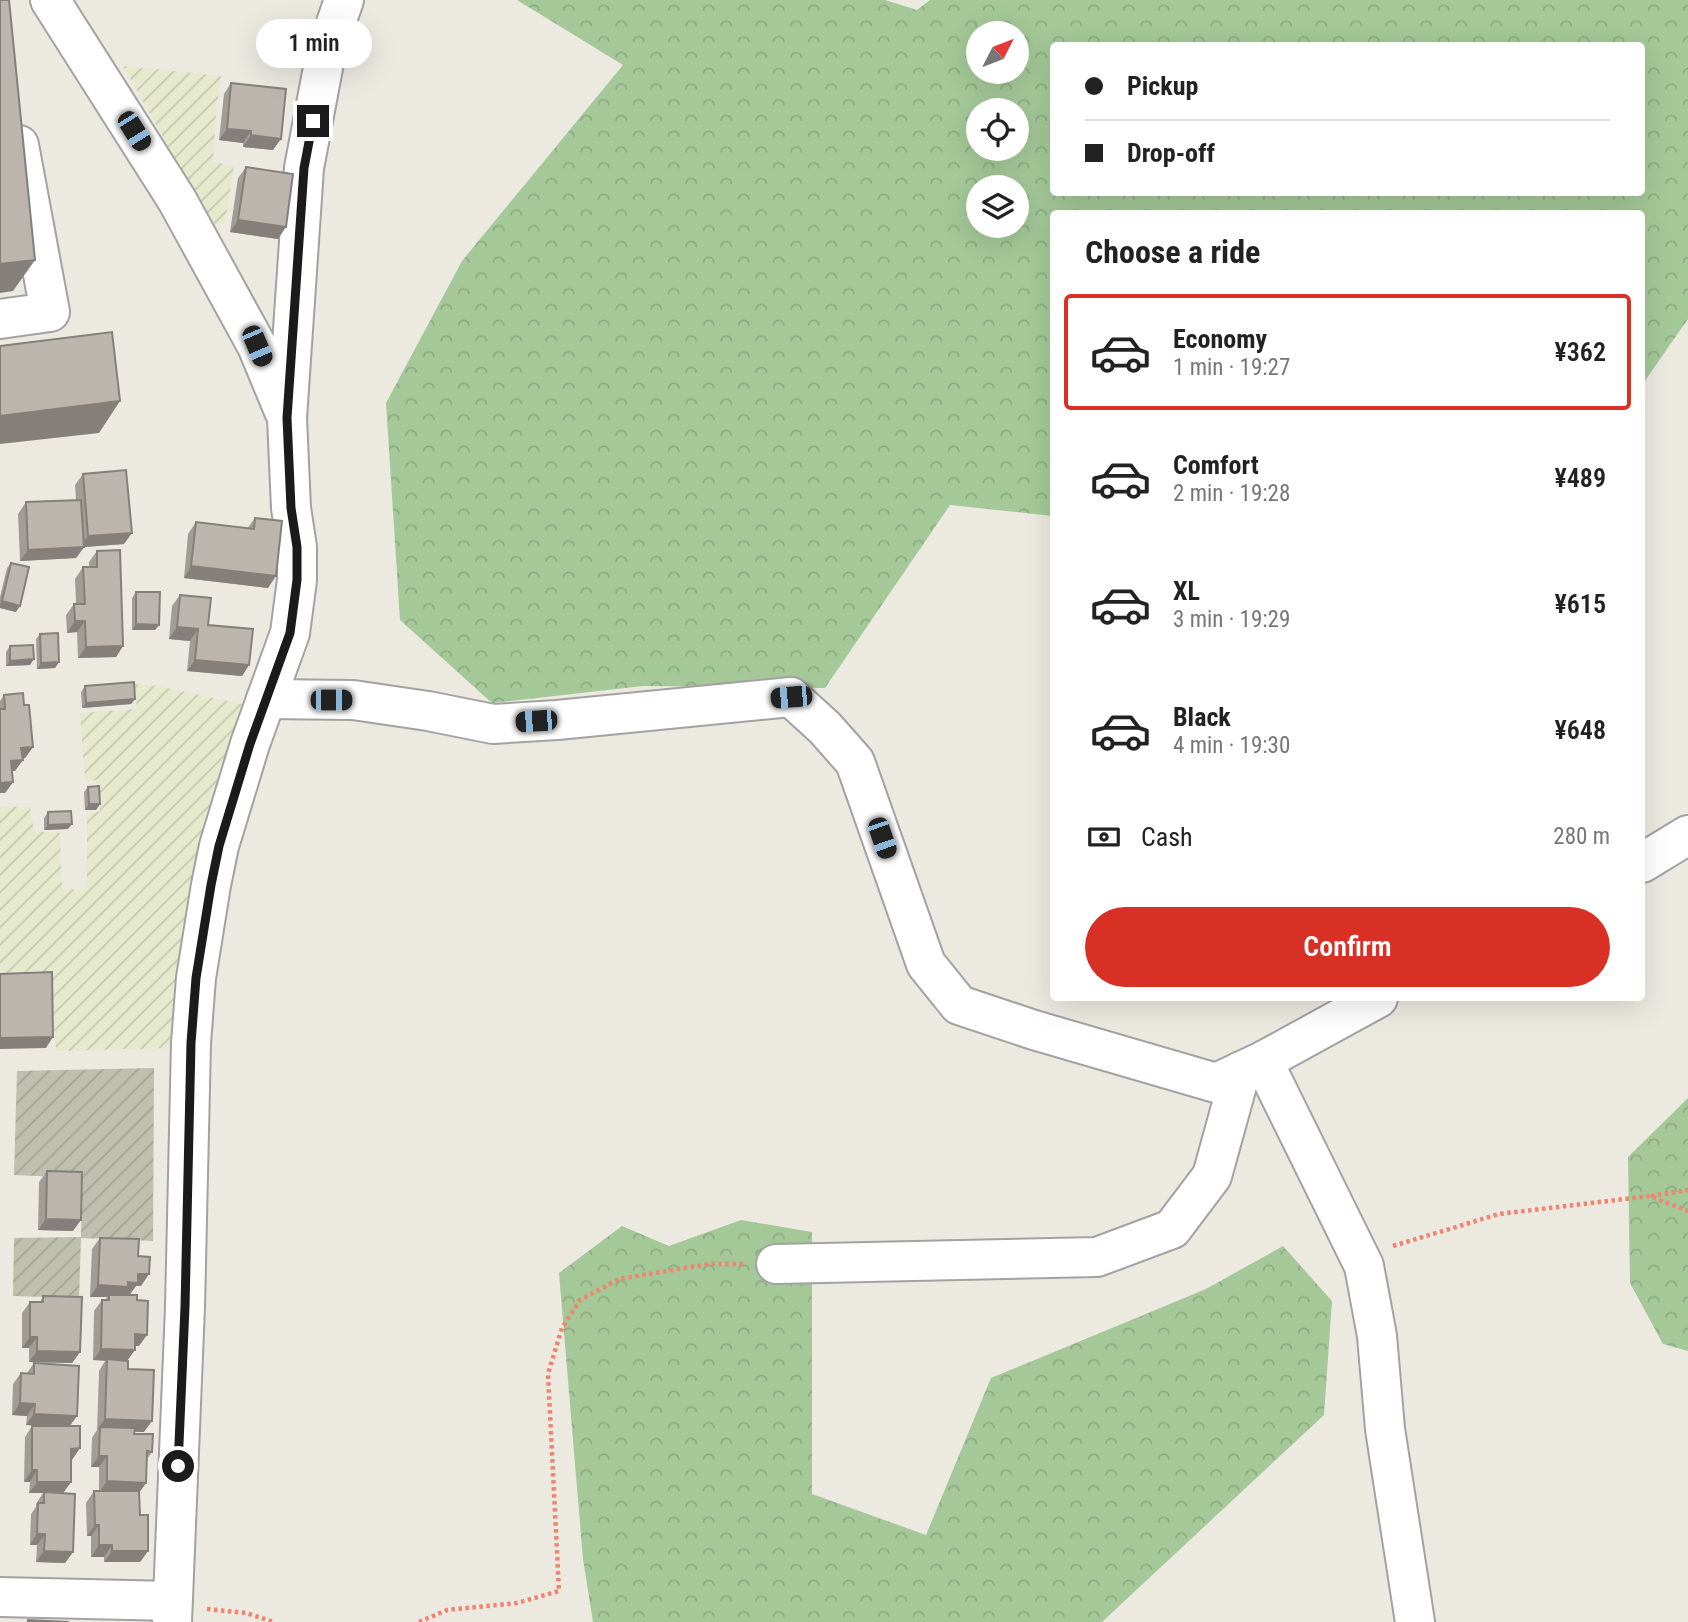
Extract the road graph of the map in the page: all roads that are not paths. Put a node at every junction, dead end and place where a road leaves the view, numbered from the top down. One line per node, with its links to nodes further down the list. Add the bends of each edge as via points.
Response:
1 (50, 0): 5 (street, via 177,200 257,346)
2 (344, 0): 5 (street, via 326,52 304,168)
3 (12, 106): 4 (street, via 50,313)
4 (0, 319)
5 (287, 418): 6 (street, via 297,580 290,633)
6 (266, 699): 10 (street, via 353,700 494,724 791,697 855,762 926,964 959,1005 1216,1083); 13 (street, via 219,846 196,978)
7 (1688, 835): 8 (street)
8 (1645, 861)
9 (1372, 1001): 10 (street)
10 (1252, 1066): 11 (street, via 1212,1176 1172,1229 1097,1258); 14 (street, via 1364,1266)
11 (776, 1264)
12 (0, 1597): 13 (street)
13 (172, 1610)
14 (1415, 1622)

